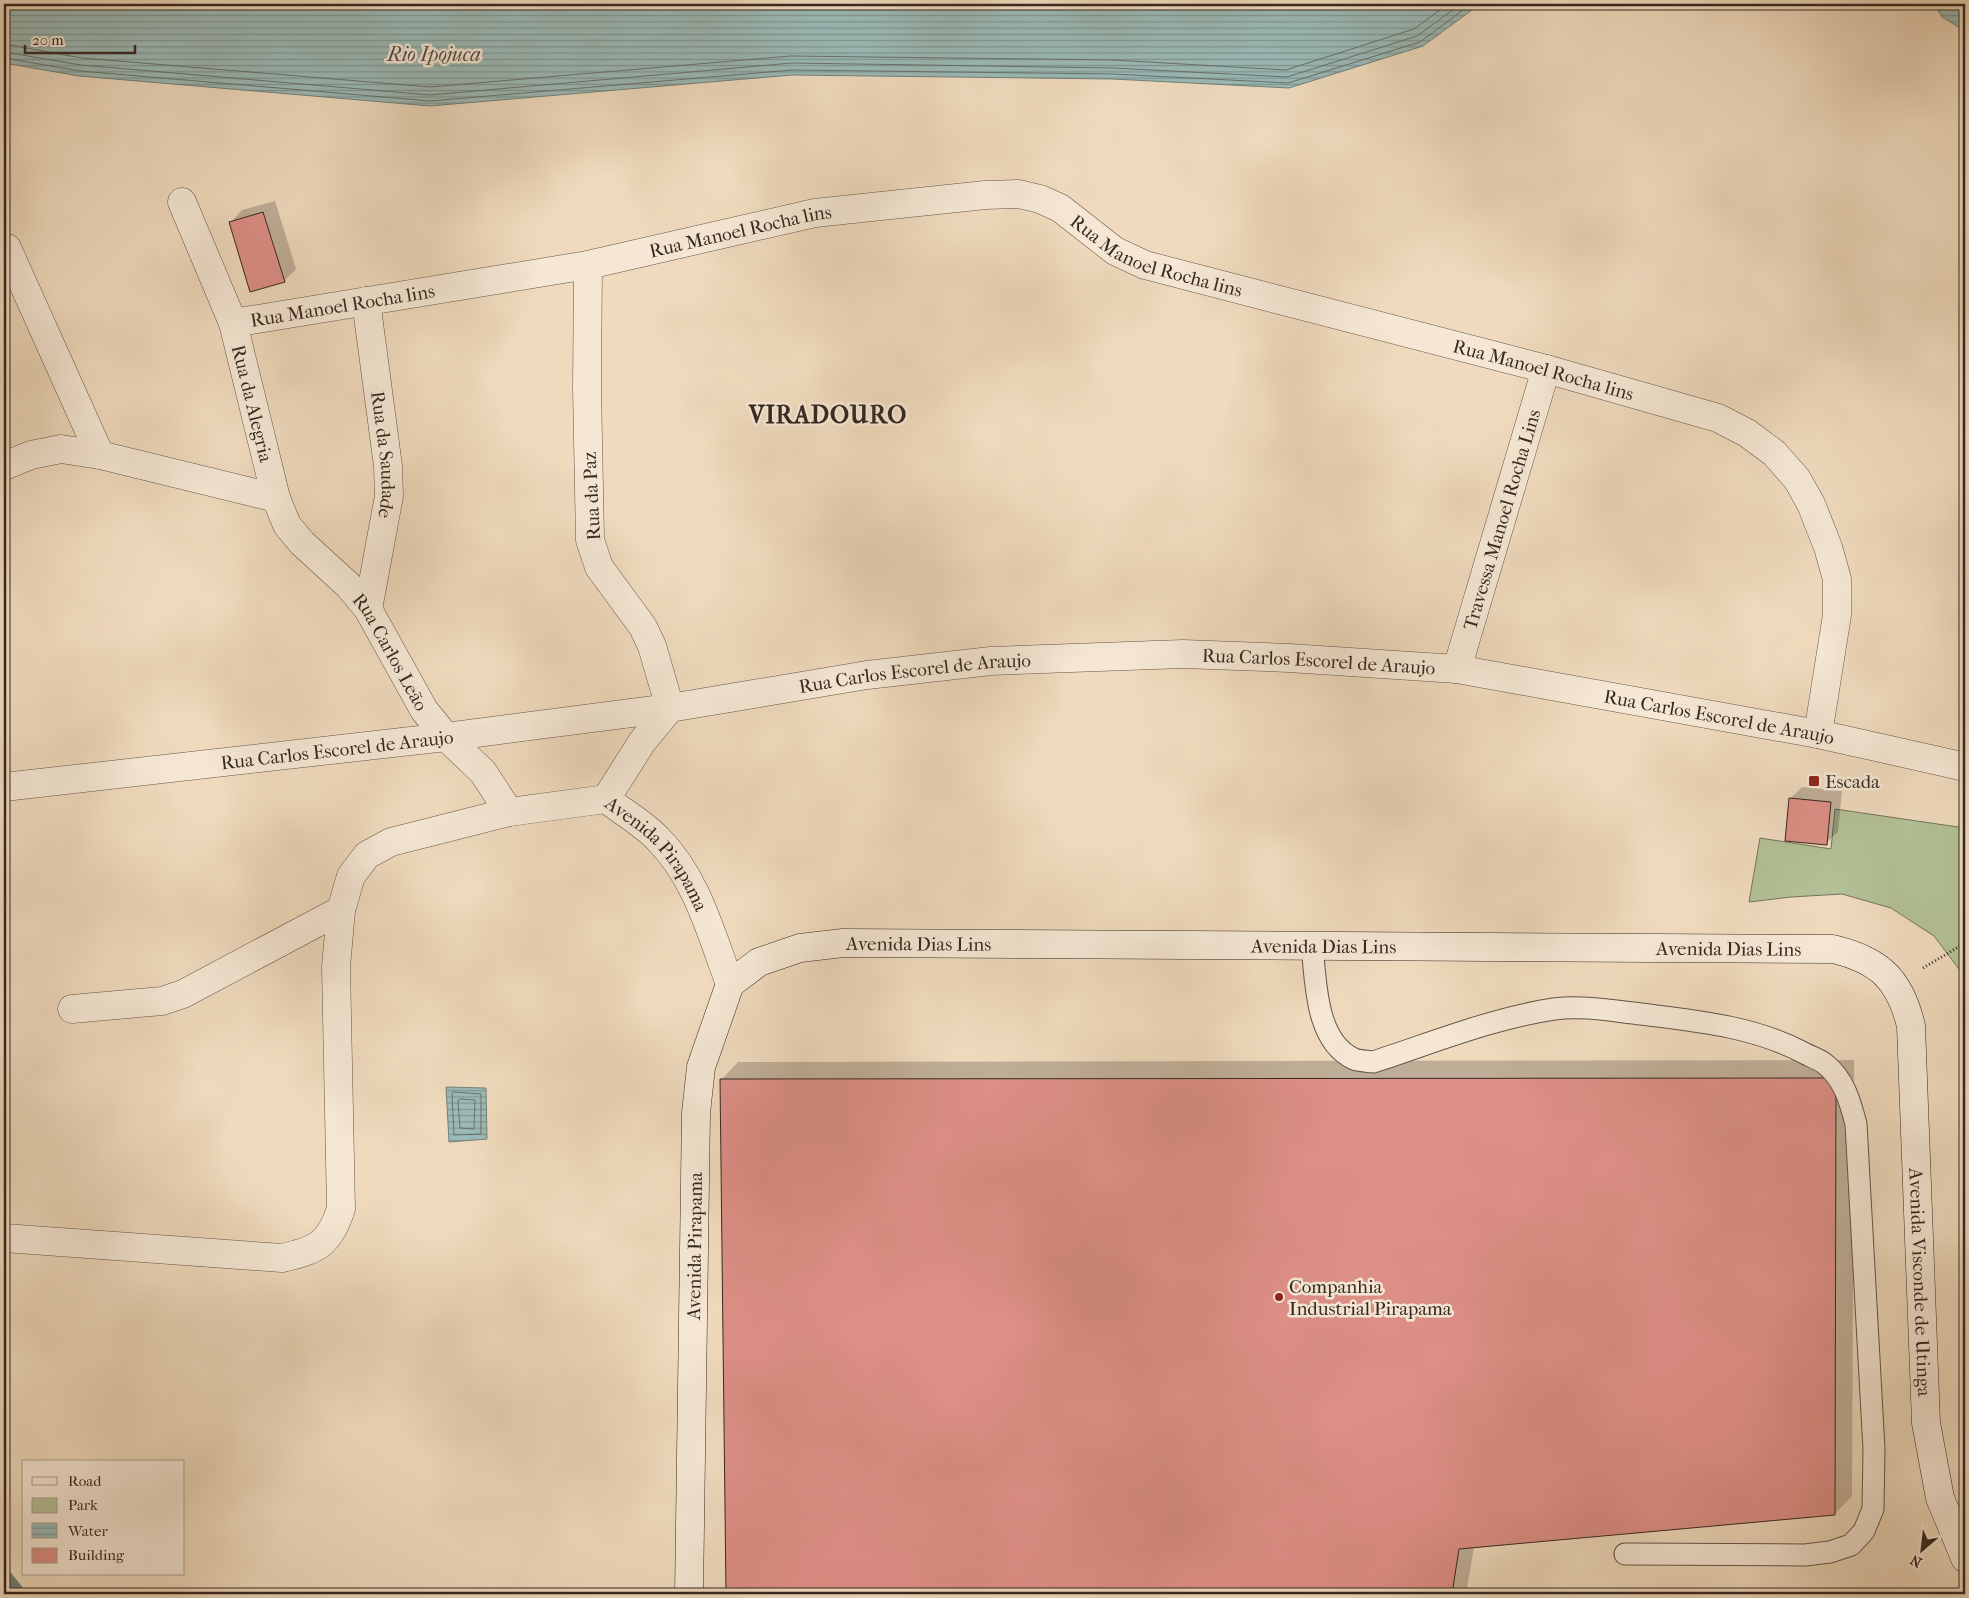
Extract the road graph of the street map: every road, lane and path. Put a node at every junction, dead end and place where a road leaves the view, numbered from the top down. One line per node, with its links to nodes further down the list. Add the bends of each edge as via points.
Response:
1 (182, 202): 5 (street, Rua da Alegria)
2 (7, 248): 7 (street)
3 (588, 265): 4 (street, Rua Manoel Rocha lins); 6 (street, Rua Manoel Rocha lins, via 815,213 985,194 1019,194 1060,208 1116,251 1145,265); 13 (street, Rua da Paz, via 590,540 599,567 643,627 652,646)
4 (366, 301): 5 (street, Rua Manoel Rocha lins); 11 (street, Rua da Saudade, via 388,466 389,496)
5 (233, 323): 9 (street, Rua da Alegria)
6 (1546, 369): 12 (street, Travessa Manoel Rocha Lins); 14 (street, Rua Manoel Rocha lins, via 1718,418 1774,453 1797,479 1811,504 1837,579 1837,615)
7 (100, 455): 8 (street, via 61,448); 9 (street)
8 (4, 466)
9 (276, 498): 10 (street, Rua da Alegria, via 287,526 302,544)
10 (349, 586): 11 (street, Rua Carlos Leão)
11 (368, 609): 15 (street, Rua Carlos Leão, via 424,710)
12 (1457, 669): 13 (street, Rua Carlos Escorel de Araujo, via 1183,654 991,661 867,675); 14 (street, Rua Carlos Escorel de Araujo)
13 (670, 708): 15 (street, Rua Carlos Escorel de Araujo); 18 (street, via 642,742)
14 (1818, 734): 16 (street, Rua Carlos Escorel de Araujo)
15 (446, 737): 17 (street, Rua Carlos Escorel de Araujo); 19 (street, Rua Carlos Leão, via 482,772)
16 (1961, 766)
17 (4, 788)
18 (606, 799): 19 (street, Avenida Pirapama); 23 (street, Avenida Pirapama, via 657,838 676,858 691,882)
19 (509, 812): 20 (street, Avenida Pirapama, via 390,842 367,854 351,876)
20 (341, 910): 25 (street, via 183,994 162,1001); 26 (street, Avenida Pirapama, via 336,967 341,1209 326,1241 312,1251 282,1258)
21 (1965, 943): 24 (path)
22 (1312, 946): 23 (street, Avenida Dias Lins, via 843,943 800,948 759,962); 24 (street, Avenida Dias Lins, via 1833,949 1856,955 1877,966); 27 (lane, via 1324,1022 1330,1037 1354,1059 1373,1062 1521,1016 1556,1009 1590,1008 1702,1022 1782,1042 1824,1064 1837,1076 1848,1095 1856,1124 1874,1449 1873,1509 1864,1531 1851,1545 1805,1555)
23 (730, 984): 29 (street, Avenida Pirapama, via 702,1067 696,1113)
24 (1900, 993): 28 (street, Avenida Visconde de Utinga, via 1910,1026 1926,1423 1940,1498)
25 (72, 1009)
26 (4, 1238)
27 (1625, 1554)
28 (1965, 1558)
29 (689, 1594)

